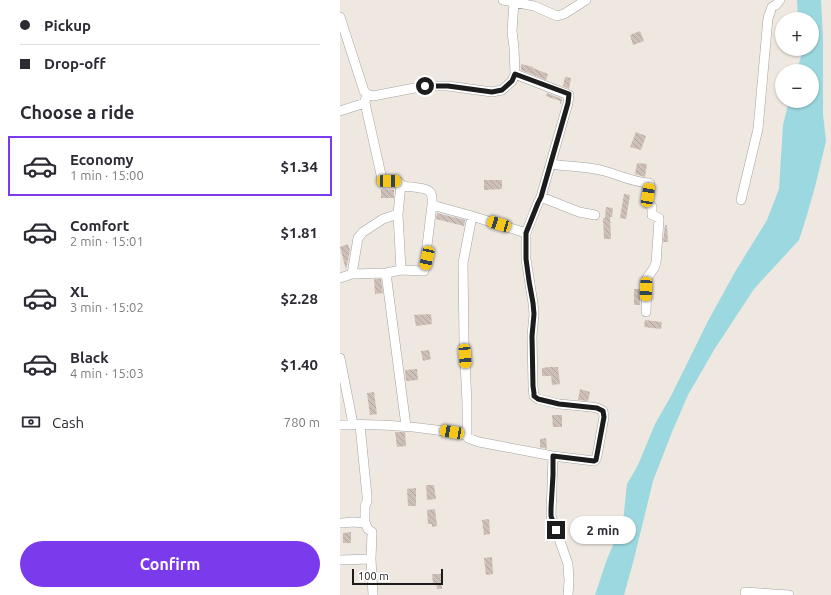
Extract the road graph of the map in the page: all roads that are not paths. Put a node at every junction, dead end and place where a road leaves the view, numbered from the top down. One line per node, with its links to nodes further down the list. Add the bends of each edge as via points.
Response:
1 (503, 0): 4 (street)
2 (586, 0): 5 (street, via 558,16)
3 (780, 0): 13 (street, via 772,7 768,18 758,128)
4 (514, 2): 5 (street); 7 (street, via 512,31)
5 (525, 2)
6 (340, 17): 8 (street)
7 (515, 74): 8 (street, via 507,86 497,92 425,86); 10 (street, via 569,94)
8 (366, 99): 9 (street); 11 (street, via 382,179 398,181)
9 (340, 111)
10 (551, 164): 12 (street); 23 (street, via 592,168 650,184 647,202 652,207 652,215 660,220 656,263 647,278)
11 (401, 186): 14 (street, via 431,192); 15 (street)
12 (541, 197): 16 (street, via 579,212); 18 (street)
13 (741, 200)
14 (432, 205): 17 (street); 19 (street, via 424,271)
15 (398, 214): 19 (street); 21 (street, via 383,219 358,238)
16 (595, 215)
17 (472, 216): 18 (street); 29 (street, via 463,263)
18 (526, 233): 30 (street, via 526,259 534,314 534,396 559,404 597,408 603,411 596,460)
19 (401, 270): 20 (street)
20 (386, 273): 21 (street); 28 (street)
21 (352, 274): 22 (street)
22 (340, 278)
23 (646, 312)
24 (340, 358): 25 (street)
25 (341, 369): 26 (street)
26 (356, 424): 27 (street); 28 (street); 32 (street, via 367,496)
27 (340, 425)
28 (406, 426): 29 (street)
29 (467, 435): 30 (street, via 468,438 479,442)
30 (553, 456): 37 (street, via 551,516 569,567)
31 (342, 523): 32 (street)
32 (365, 523): 33 (street, via 372,532)
33 (371, 559): 34 (street); 36 (street)
34 (340, 560)
35 (745, 592): 38 (street)
36 (373, 595)
37 (568, 595)
38 (789, 595)

